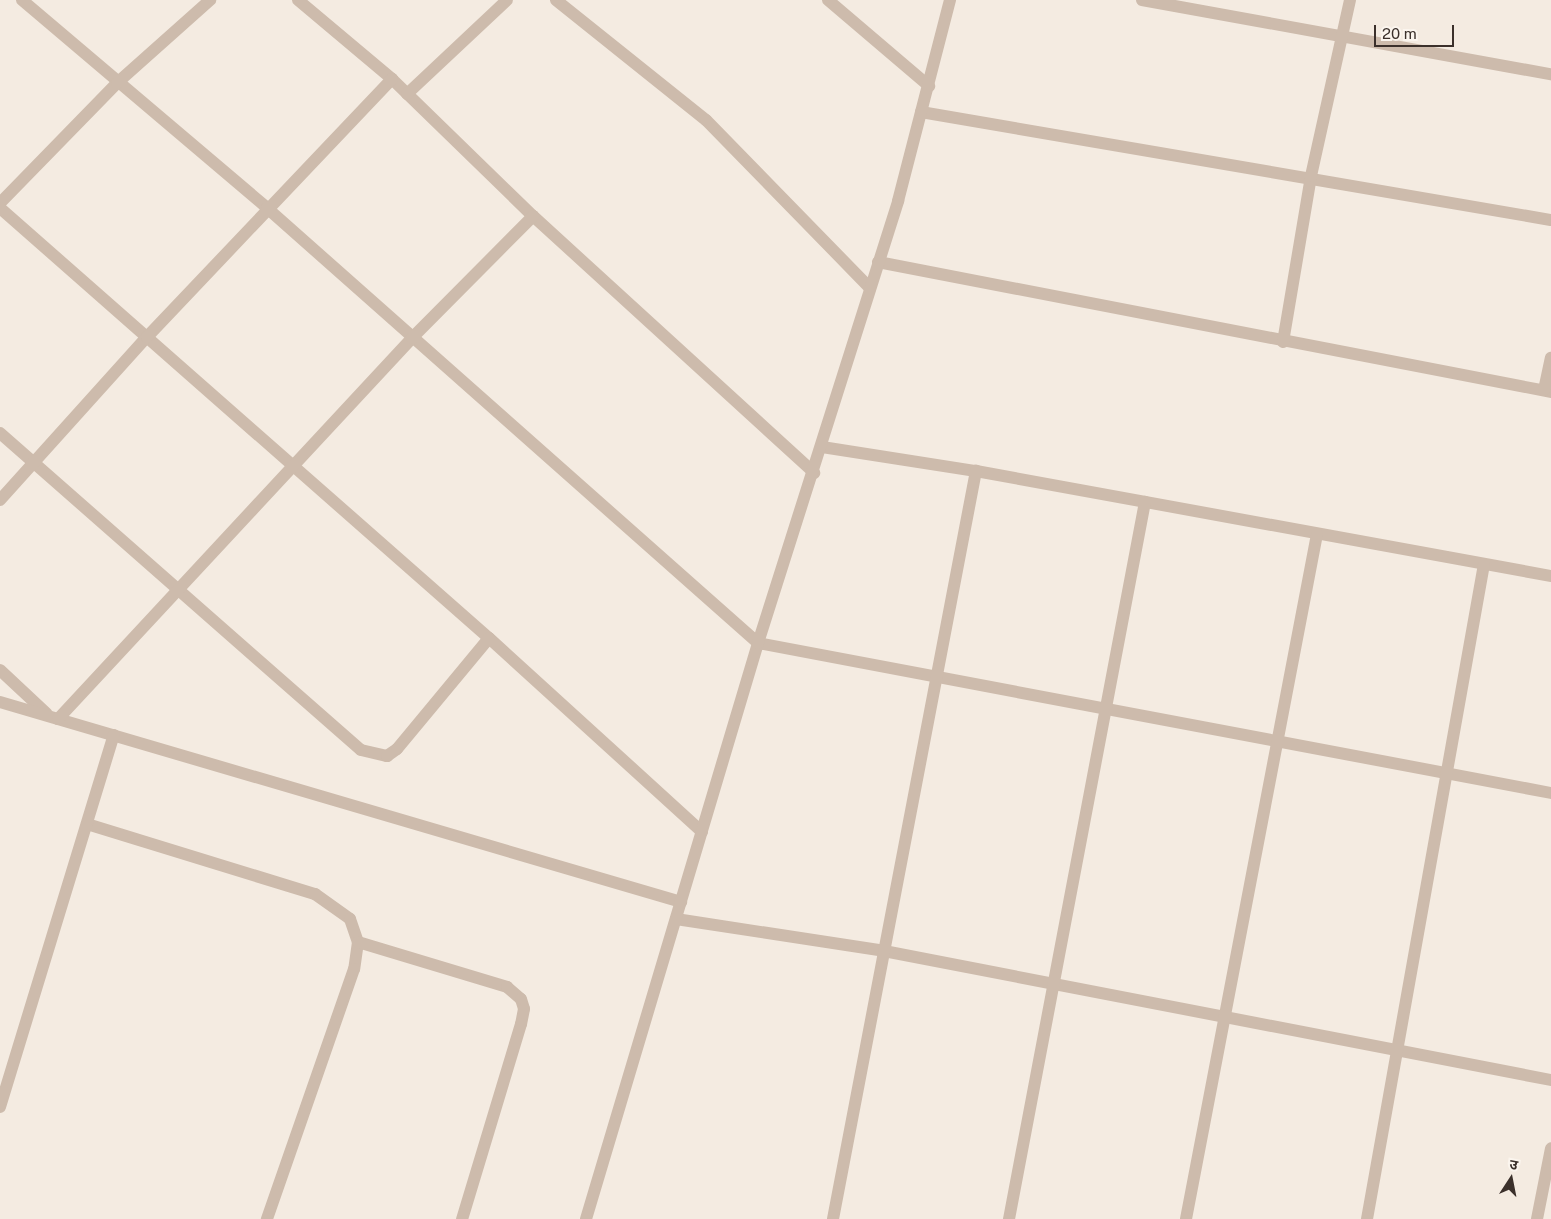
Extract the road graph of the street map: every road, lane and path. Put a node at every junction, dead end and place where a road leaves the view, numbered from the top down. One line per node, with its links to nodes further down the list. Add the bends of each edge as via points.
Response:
1 (22, 0): 13 (street)
2 (210, 0): 13 (street)
3 (298, 0): 12 (street)
4 (507, 0): 15 (street)
5 (556, 0): 24 (street, via 706,120)
6 (828, 0): 14 (street)
7 (950, 0): 14 (street)
8 (1142, 0): 10 (street)
9 (1350, 0): 10 (street)
10 (1342, 34): 11 (street); 17 (street)
11 (1551, 74)
12 (392, 79): 15 (street); 20 (street)
13 (117, 82): 18 (street); 20 (street)
14 (929, 86): 16 (street)
15 (406, 94): 21 (street)
16 (922, 112): 17 (street); 23 (street)
17 (1311, 176): 22 (street); 27 (street)
18 (0, 203)
19 (0, 208): 25 (street)
20 (267, 208): 25 (street); 26 (street)
21 (533, 216): 26 (street); 35 (street)
22 (1551, 220)
23 (878, 262): 24 (street); 27 (street)
24 (870, 288): 31 (street)
25 (147, 337): 32 (street); 33 (street)
26 (412, 338): 33 (street); 43 (street)
27 (1283, 342): 29 (street)
28 (1551, 358): 29 (street)
29 (1548, 391)
30 (0, 433): 32 (street)
31 (822, 447): 34 (street); 35 (street)
32 (34, 463): 36 (street); 41 (street)
33 (293, 465): 41 (street); 42 (street)
34 (976, 471): 37 (street); 45 (street)
35 (814, 473): 43 (street)
36 (0, 500)
37 (1145, 502): 38 (street); 47 (street)
38 (1317, 534): 39 (street); 50 (street)
39 (1484, 564): 40 (street); 51 (street)
40 (1551, 576)
41 (177, 590): 42 (street, via 347,741 374,755 387,756 397,749); 48 (street)
42 (489, 638): 54 (street)
43 (758, 642): 45 (street); 54 (street)
44 (0, 670): 48 (street)
45 (937, 676): 47 (street); 58 (street)
46 (0, 702): 48 (street)
47 (1106, 708): 50 (street); 59 (street)
48 (54, 718): 49 (street)
49 (114, 735): 53 (street); 55 (street)
50 (1278, 741): 51 (street); 60 (street)
51 (1447, 773): 52 (street); 61 (street)
52 (1551, 792)
53 (86, 824): 57 (street, via 315,894 350,919); 63 (street)
54 (702, 832): 55 (street)
55 (681, 902): 56 (street)
56 (676, 919): 58 (street); 67 (street)
57 (358, 942): 65 (street, via 354,969); 66 (street, via 507,986 521,999 524,1009 521,1024)
58 (884, 951): 59 (street); 68 (street)
59 (1054, 984): 60 (street); 69 (street)
60 (1225, 1017): 61 (street); 70 (street)
61 (1397, 1051): 62 (street); 71 (street)
62 (1551, 1080)
63 (0, 1107)
64 (1551, 1148): 72 (street)
65 (267, 1219)
66 (462, 1219)
67 (586, 1219)
68 (833, 1219)
69 (1009, 1219)
70 (1186, 1219)
71 (1366, 1219)
72 (1537, 1219)

